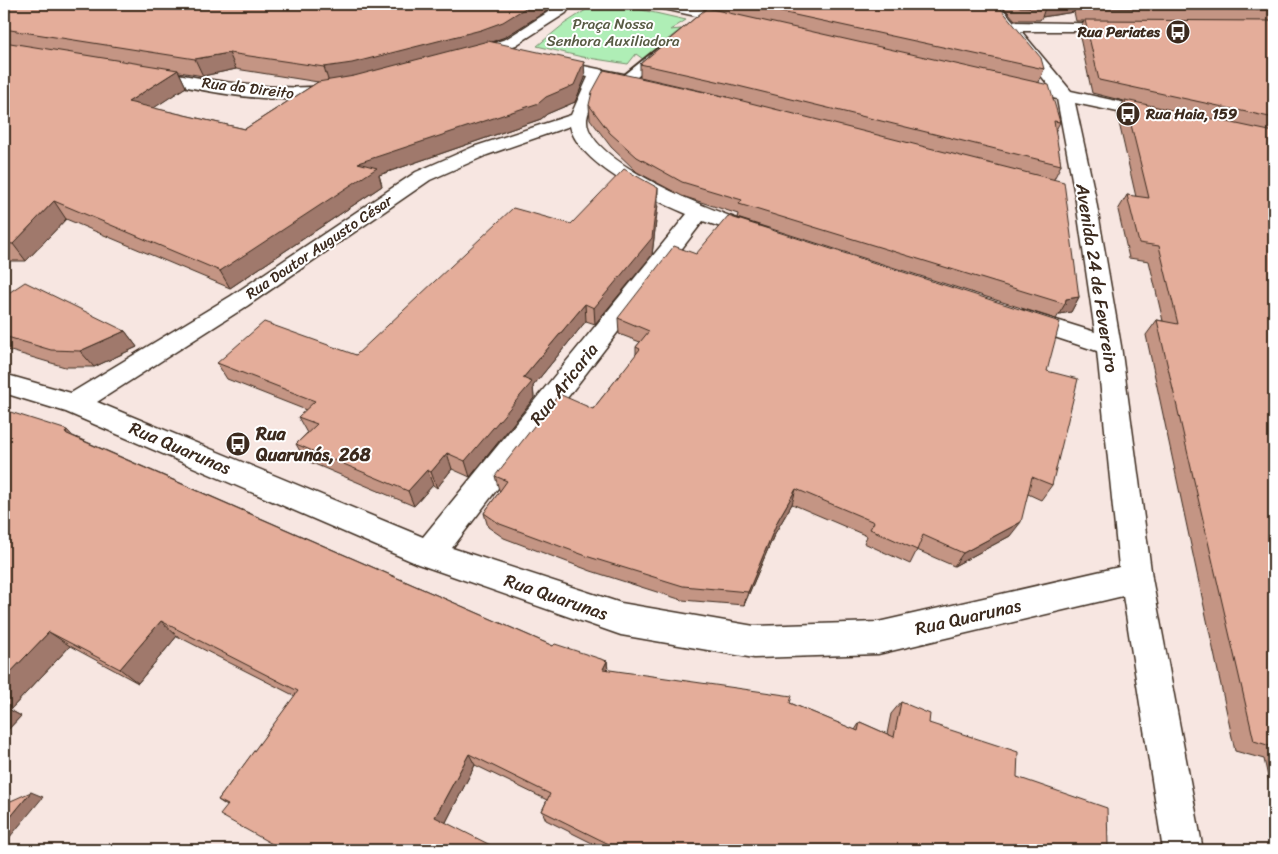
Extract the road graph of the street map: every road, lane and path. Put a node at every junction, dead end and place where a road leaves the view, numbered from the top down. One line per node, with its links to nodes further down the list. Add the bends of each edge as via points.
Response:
1 (660, 4): 4 (street)
2 (992, 4): 7 (street, Avenida 24 de Fevereiro)
3 (560, 10): 10 (street, via 511,42)
4 (705, 14): 5 (street); 6 (lane)
5 (754, 25)
6 (691, 26)
7 (1009, 26): 8 (street); 20 (street, Avenida 24 de Fevereiro)
8 (1137, 27)
9 (669, 44): 16 (lane)
10 (490, 50): 11 (street); 12 (street)
11 (516, 56)
12 (452, 60)
13 (533, 60): 15 (street)
14 (131, 70): 18 (street, Rua do Direito, via 276,94)
15 (598, 74): 16 (street); 21 (street)
16 (626, 80): 17 (street)
17 (654, 86)
18 (350, 88)
19 (1038, 89): 20 (street)
20 (1065, 95): 22 (street); 26 (street, Avenida 24 de Fevereiro, via 1076,193)
21 (578, 118): 23 (street, via 581,132 592,148 613,166); 28 (street, Rua Doutor Augusto César, via 494,146 423,176 239,301)
22 (1169, 118)
23 (698, 214): 24 (street); 29 (street, Rua Aricaria)
24 (778, 240)
25 (1006, 312): 26 (street)
26 (1109, 346): 30 (street, Avenida 24 de Fevereiro)
27 (4, 384): 28 (street, Rua Quarunas)
28 (74, 404): 29 (street, Rua Quarunas)
29 (429, 554): 30 (street, Rua Quarunas, via 621,619 754,642 878,638)
30 (1136, 578): 31 (street, Avenida 24 de Fevereiro)
31 (1183, 850)

